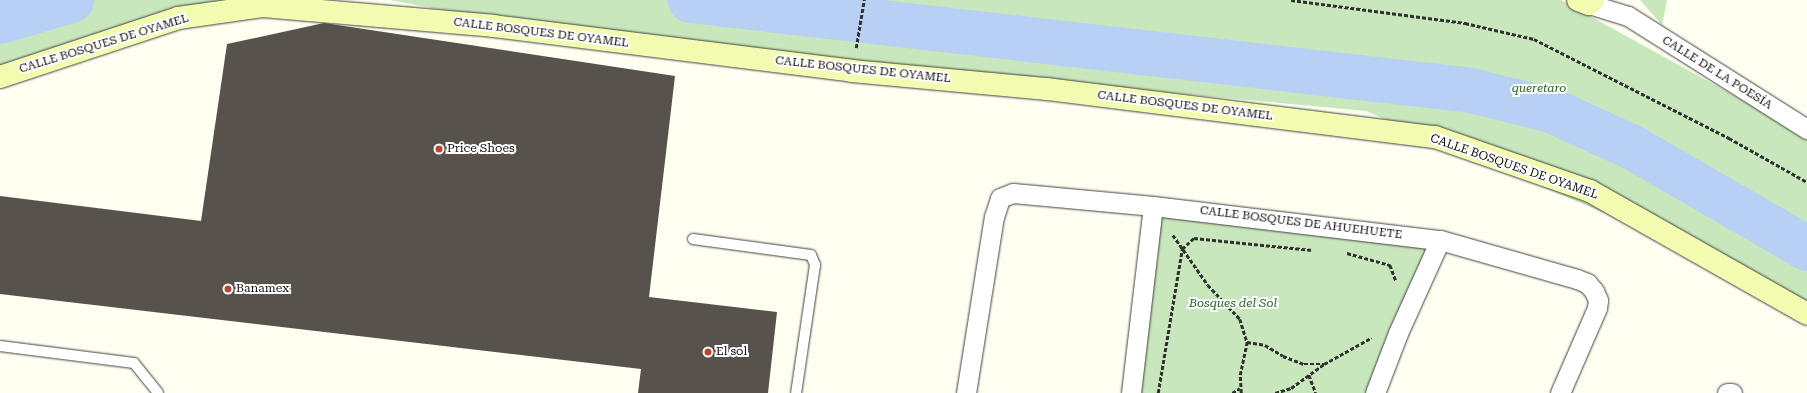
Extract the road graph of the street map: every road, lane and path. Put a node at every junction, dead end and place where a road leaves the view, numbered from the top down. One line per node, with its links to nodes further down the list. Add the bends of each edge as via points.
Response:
1 (864, 0): 6 (path)
2 (1291, 0): 9 (path, via 1465,23 1534,38 1729,138)
3 (1614, 0): 5 (street, CALLE DE LA POESÍA)
4 (1587, 1): 5 (street, CALLE DE LA POESÍA)
5 (1628, 16): 8 (street, CALLE DE LA POESÍA)
6 (858, 38)
7 (0, 77): 17 (main road, CALLE BOSQUES DE OYAMEL, via 178,18 262,6 493,26 852,70 1048,89 1435,137 1590,191)
8 (1807, 129)
9 (1807, 182)
10 (1153, 206): 12 (street, CALLE BOSQUES DE AHUEHUETE); 13 (path); 26 (street, CALLE BOSQUES DE AHUEHUETE, via 1013,193 1000,198 994,217); 27 (street)
11 (693, 239): 25 (lane, via 811,255 815,265)
12 (1440, 240): 18 (street); 34 (street, CALLE BOSQUES DE AHUEHUETE, via 1577,279 1587,283 1594,290 1598,300 1596,308)
13 (1182, 249): 14 (path, via 1194,238); 19 (path, via 1208,285 1240,319); 28 (path)
14 (1318, 250)
15 (1344, 252): 16 (path, via 1390,265)
16 (1397, 284)
17 (1807, 314)
18 (1398, 333): 21 (path, via 1380,334); 33 (street)
19 (1247, 342): 21 (path, via 1265,345 1282,356 1304,364); 23 (path, via 1240,375)
20 (0, 346): 24 (lane, via 134,364)
21 (1324, 364): 22 (path)
22 (1309, 375): 31 (path, via 1292,388); 32 (path)
23 (1241, 388): 29 (path); 30 (path)
24 (158, 393)
25 (796, 393)
26 (966, 393)
27 (1131, 393)
28 (1158, 393)
29 (1232, 393)
30 (1241, 393)
31 (1275, 393)
32 (1316, 393)
33 (1375, 393)
34 (1560, 393)
35 (1727, 393): 36 (street)
36 (1732, 393)

